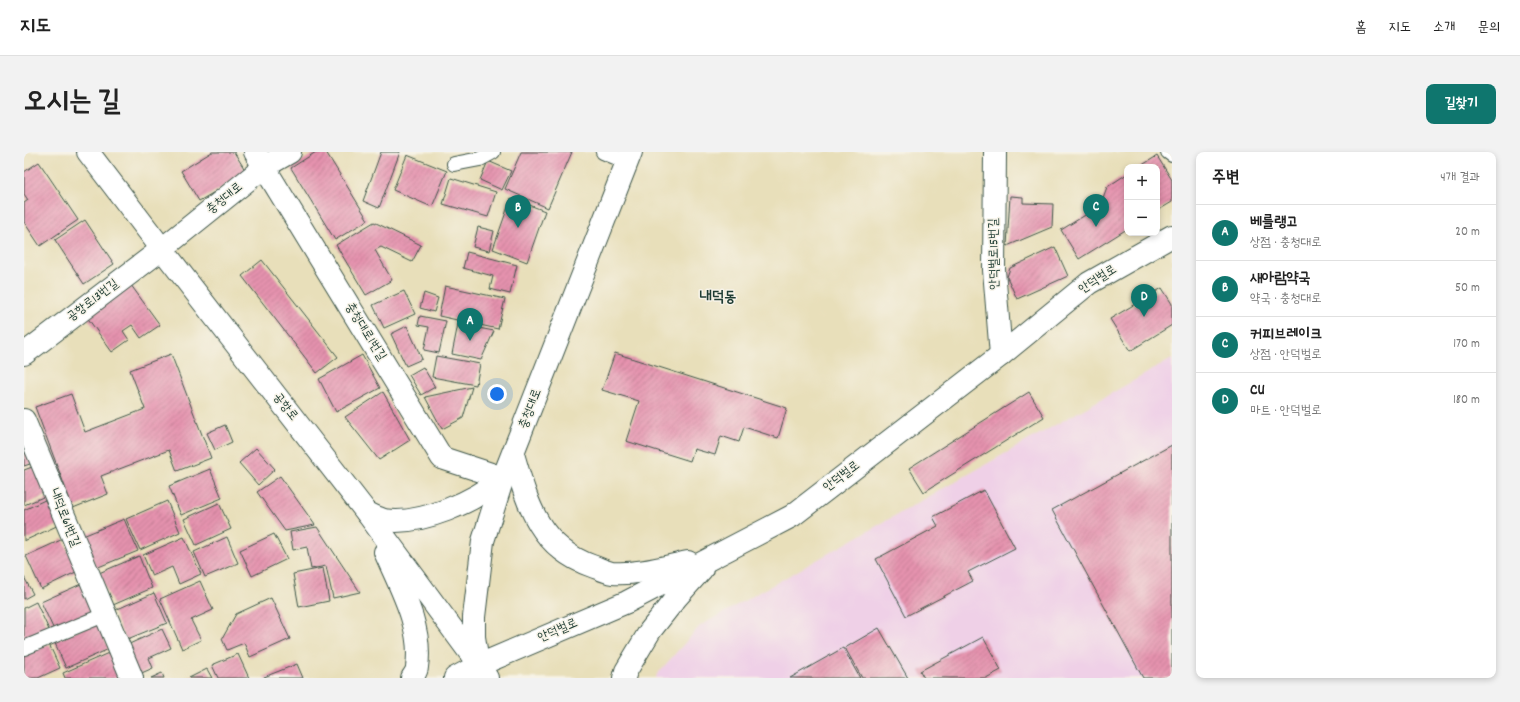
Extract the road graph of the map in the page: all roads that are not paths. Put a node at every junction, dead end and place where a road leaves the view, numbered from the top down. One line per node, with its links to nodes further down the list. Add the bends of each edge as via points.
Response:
1 (88, 152): 12 (street, 공항로)
2 (290, 152): 9 (street, 충청대로)
3 (493, 152): 10 (lane, via 480,159)
4 (603, 152): 8 (lane, 충청대로)
5 (995, 152): 14 (street, 안덕벌로15번길, via 994,270)
6 (1168, 152): 7 (lane)
7 (1172, 155)
8 (629, 157): 16 (street, 충청대로)
9 (260, 160): 12 (street, 충청대로); 17 (street, 충청대로1번길, via 442,458)
10 (454, 164)
11 (1170, 235): 14 (street, 안덕벌로, via 1089,283)
12 (162, 249): 13 (street, 공항로13번길); 18 (street, 공항로)
13 (24, 354)
14 (1001, 355): 19 (street, 안덕벌로, via 792,516)
15 (24, 420): 20 (street, 내덕로61번길)
16 (513, 454): 17 (street, 충청대로); 19 (street, via 526,497 540,527 577,561 611,573 640,572)
17 (503, 478): 18 (street, via 491,488 418,519 400,521 383,519); 22 (street, 충청대로, via 483,541 479,566 474,637)
18 (367, 513): 22 (street, 공항로); 24 (street, via 410,610 417,639 417,668)
19 (711, 558): 22 (street, 안덕벌로, via 627,602); 26 (street, via 650,631)
20 (104, 615): 21 (lane); 23 (street, 내덕로61번길)
21 (24, 648)
22 (483, 671): 25 (street, 안덕벌로)
23 (132, 678)
24 (412, 678)
25 (454, 678)
26 (624, 678)

